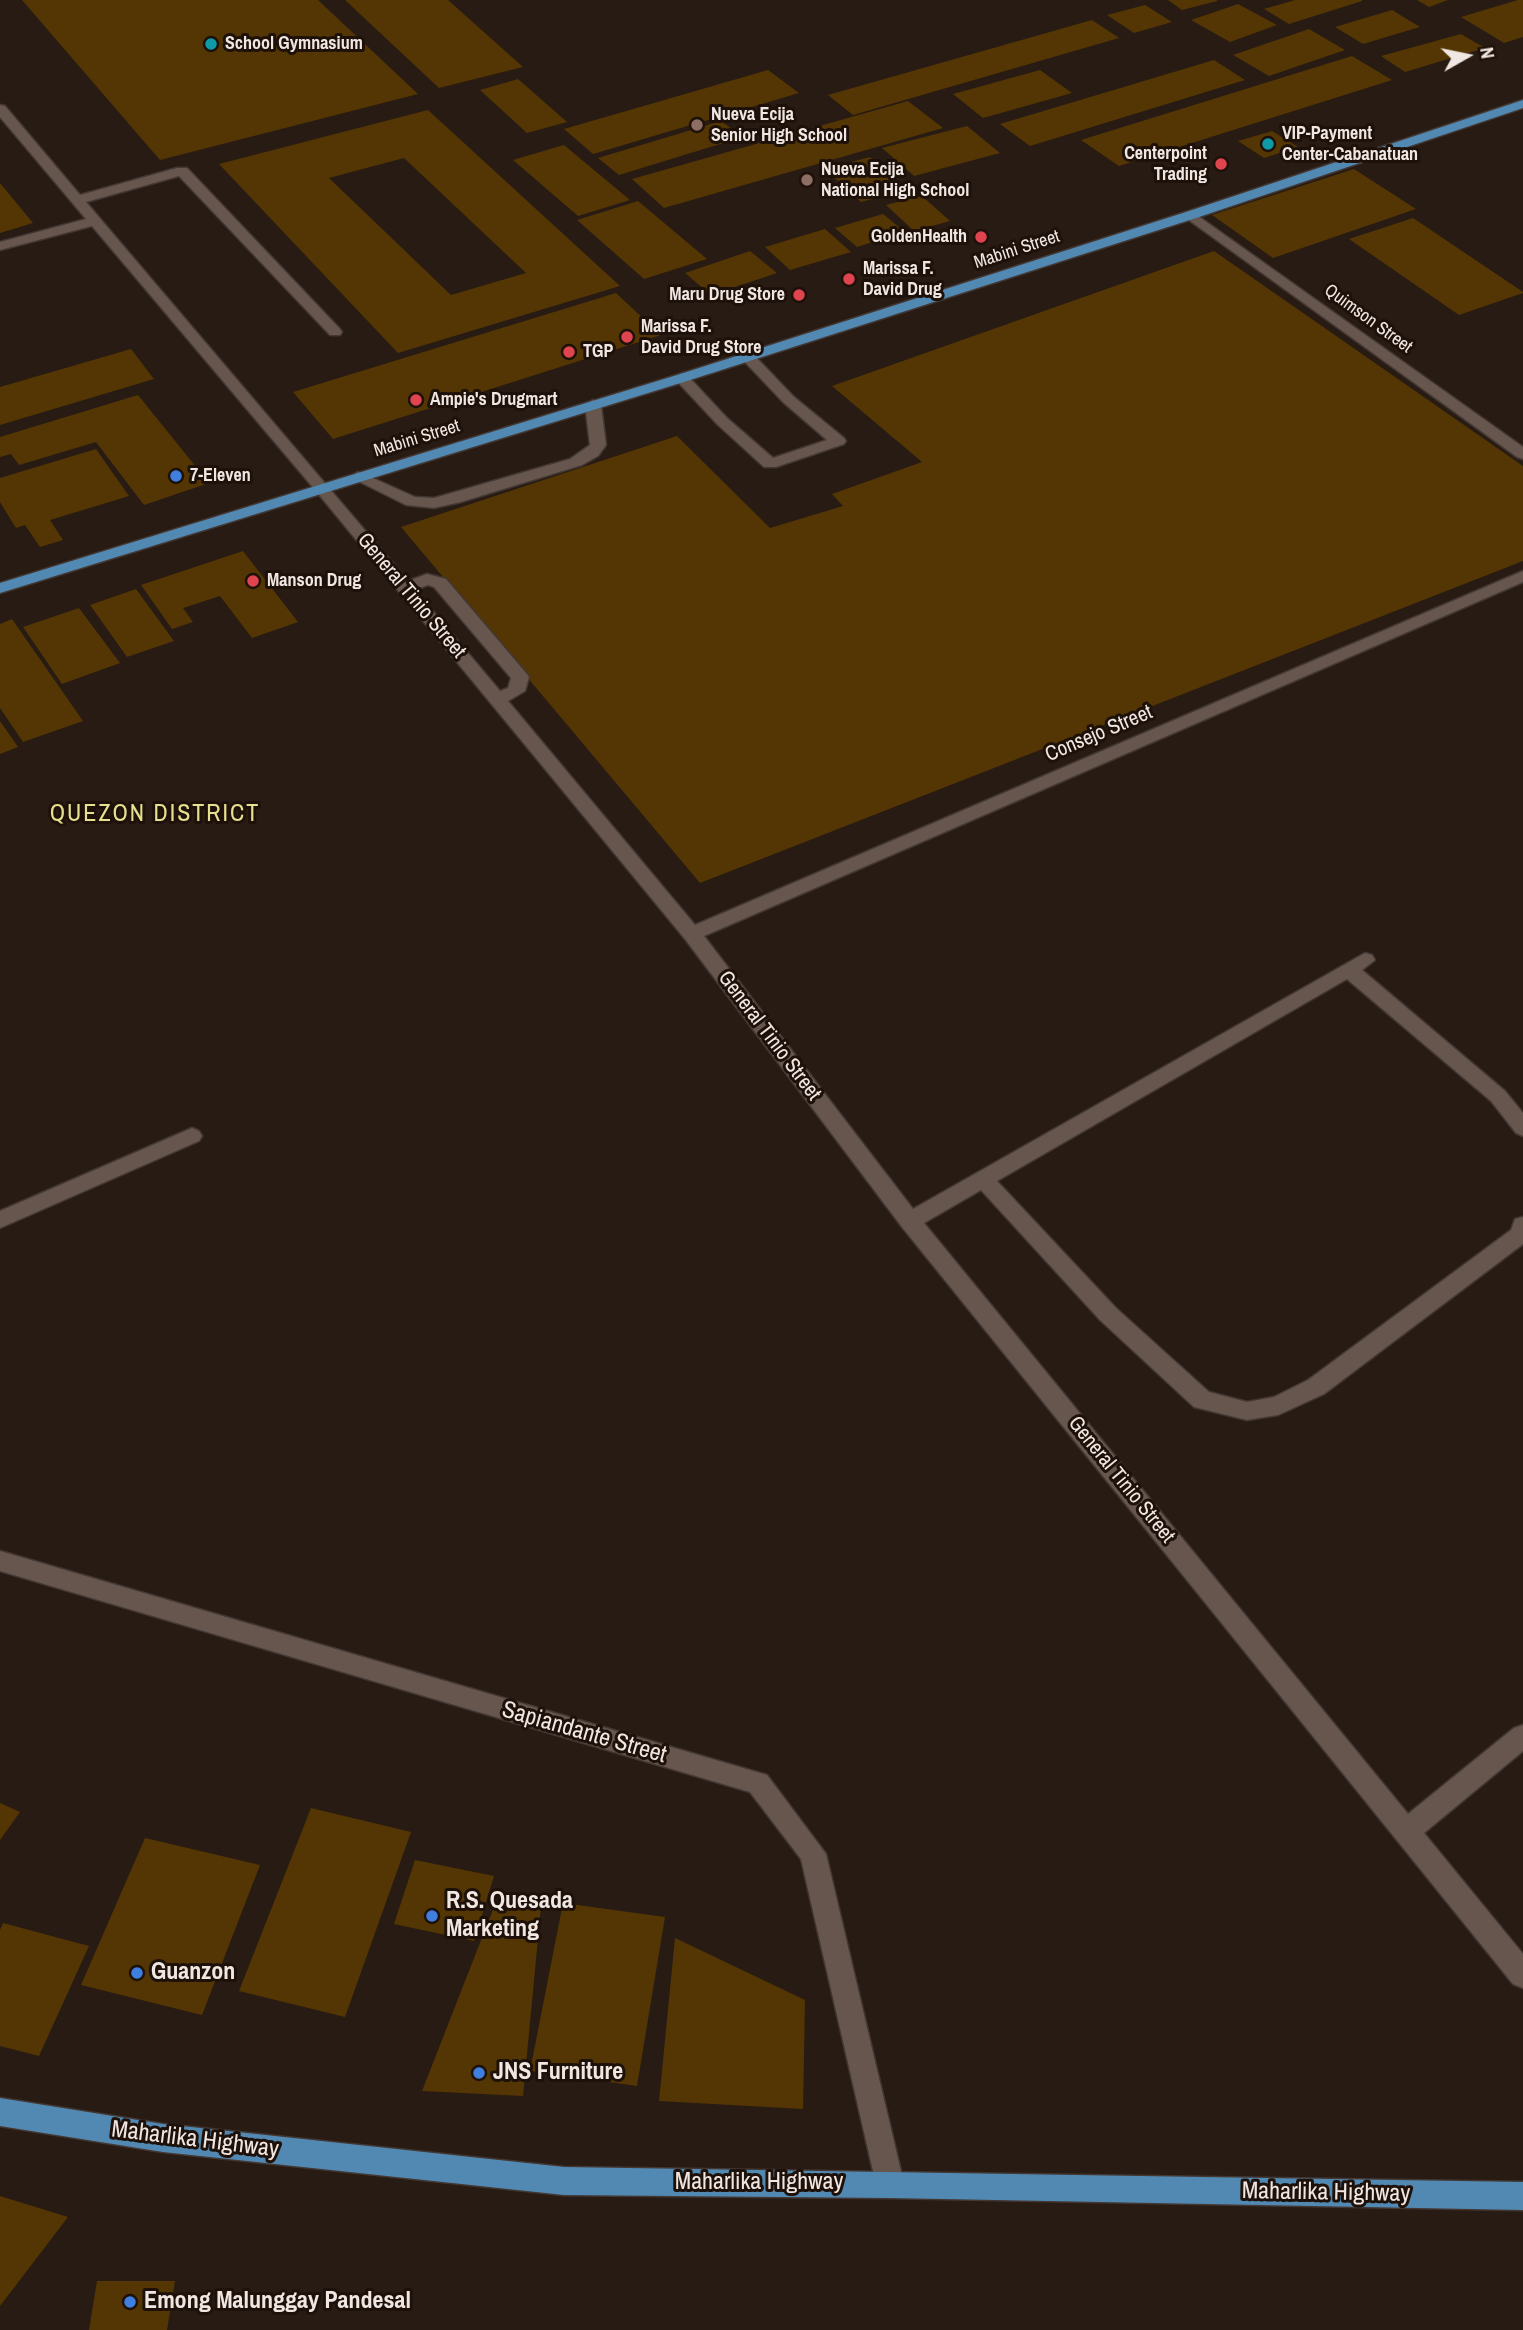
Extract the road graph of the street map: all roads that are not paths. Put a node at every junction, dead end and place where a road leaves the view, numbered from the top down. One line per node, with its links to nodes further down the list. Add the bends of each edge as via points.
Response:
1 (1523, 104): 4 (main road, Mabini Street)
2 (0, 109): 3 (street, General Tinio Street)
3 (77, 200): 5 (street, General Tinio Street); 7 (street, via 182,171)
4 (1191, 215): 8 (main road, Mabini Street); 11 (street, Quimson Street)
5 (95, 220): 6 (street); 13 (street, General Tinio Street)
6 (0, 246)
7 (335, 332)
8 (748, 357): 9 (main road, Mabini Street); 9 (street, via 838,441 770,464)
9 (682, 378): 10 (main road, Mabini Street)
10 (593, 405): 12 (main road, Mabini Street); 12 (street, via 598,445 576,462 434,503 412,502)
11 (1523, 454)
12 (358, 477): 13 (main road, Mabini Street)
13 (321, 488): 15 (main road, Mabini Street); 16 (street, General Tinio Street)
14 (1523, 576): 18 (street, Consejo Street)
15 (0, 588)
16 (405, 588): 17 (street, General Tinio Street); 17 (street, via 427,579 440,583 520,677 516,691)
17 (496, 699): 18 (street, General Tinio Street)
18 (692, 934): 23 (street, General Tinio Street)
19 (1523, 1128): 21 (street, via 1498,1096 1357,965)
20 (192, 1136): 22 (street)
21 (983, 1179): 23 (street); 24 (street, via 1108,1314 1202,1399 1247,1411 1278,1406 1316,1387 1521,1234)
22 (0, 1220)
23 (910, 1221): 27 (street, General Tinio Street)
24 (1523, 1225)
25 (0, 1561): 30 (street, Sapiandante Street, via 758,1783 813,1854)
26 (1523, 1736): 27 (street)
27 (1407, 1831): 28 (street, General Tinio Street)
28 (1523, 1975)
29 (0, 2112): 30 (main road, Maharlika Highway, via 163,2138 564,2181)
30 (890, 2184): 31 (main road, Maharlika Highway)
31 (1523, 2196)

